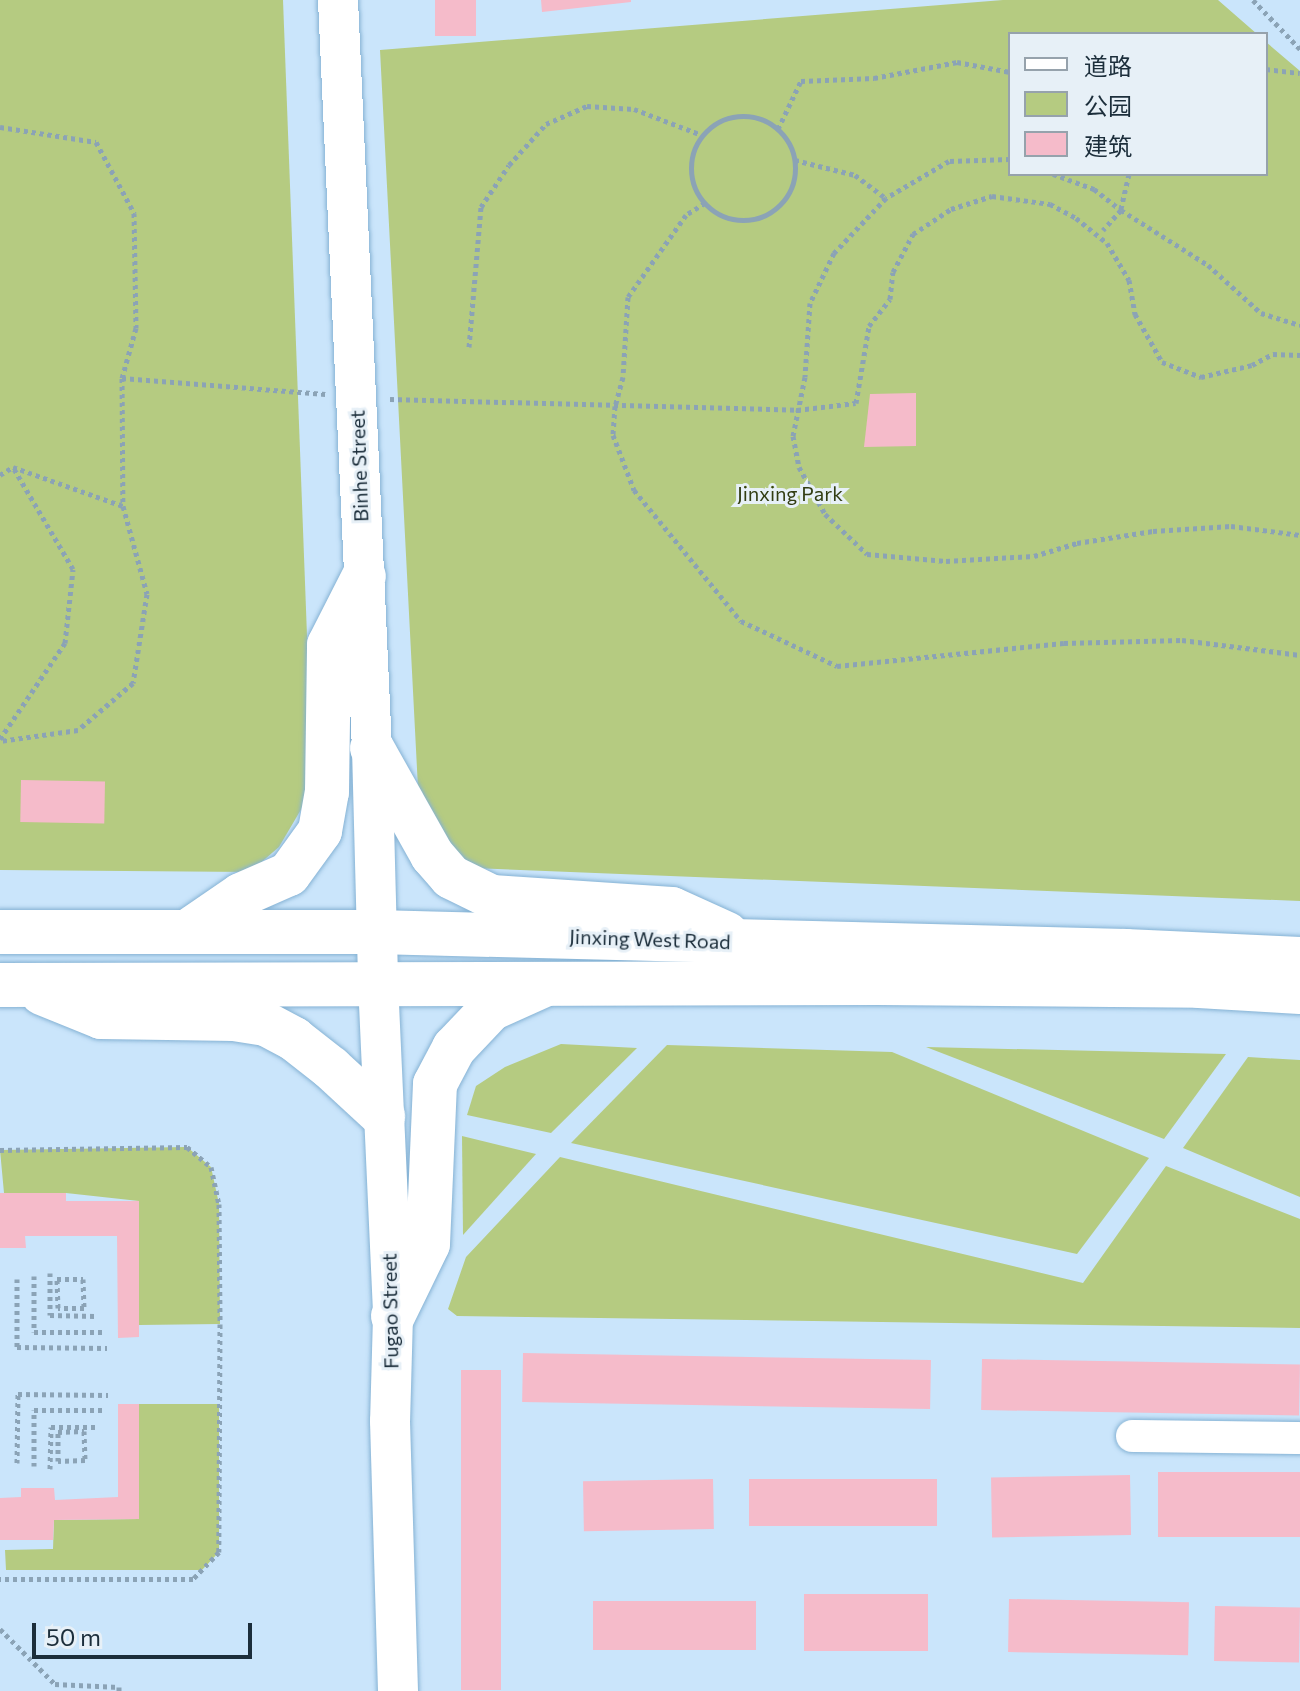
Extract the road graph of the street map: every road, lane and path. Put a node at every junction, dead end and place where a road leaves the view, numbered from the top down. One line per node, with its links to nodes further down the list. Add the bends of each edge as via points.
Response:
1 (338, 0): 22 (street, Binhe Street)
2 (1253, 0): 3 (path)
3 (1300, 49)
4 (1268, 69): 6 (path)
5 (1008, 72): 8 (path, via 957,62 874,78 801,81)
6 (1300, 73)
7 (0, 127): 21 (path, via 96,142 134,213 136,328)
8 (778, 129): 9 (path, via 763,120 730,117); 11 (path)
9 (702, 135): 15 (path, via 690,166); 19 (path, via 634,109 587,106 546,124 481,207)
10 (1008, 159): 14 (path, via 949,161)
11 (795, 160): 14 (path, via 855,175); 15 (path, via 788,194 762,216 727,218)
12 (1058, 176): 16 (path, via 1094,189)
13 (1129, 176): 16 (path)
14 (886, 198): 24 (path, via 834,253 810,303)
15 (705, 203): 23 (path, via 686,215 628,297 623,377)
16 (1121, 210): 17 (path); 18 (path, via 1208,265 1261,313)
17 (1103, 230)
18 (1300, 325)
19 (469, 347)
20 (1300, 355): 24 (path, via 1273,354 1252,365 1201,377 1162,362 1135,314 1129,280 1107,243 1050,204 992,196 951,209 913,234 893,272 890,299 869,326 856,403)
21 (122, 378): 22 (path); 27 (path)
22 (356, 397): 23 (path); 29 (street, Binhe Street)
23 (615, 406): 24 (path); 30 (path, via 613,435 634,490 741,621 837,666 1079,642 1182,640)
24 (797, 410): 28 (path, via 793,436 799,467 825,514 867,554 946,561 1034,556 1153,531 1231,526)
25 (13, 467): 26 (path); 27 (path); 31 (path, via 73,569 65,643)
26 (0, 475)
27 (123, 506): 31 (path, via 147,594 133,683 78,730)
28 (1300, 535)
29 (364, 576): 32 (street, Binhe Street); 34 (main road, via 329,645 327,792 320,831 289,874 241,895)
30 (1300, 655)
31 (0, 740)
32 (372, 748): 35 (street, Binhe Street); 36 (main road, via 432,855 451,877 492,897 672,909)
33 (0, 932): 34 (main road, Jinxing West Road)
34 (187, 932): 35 (main road, Jinxing West Road)
35 (376, 932): 36 (main road, Jinxing West Road); 38 (street, Fugao Street)
36 (743, 942): 37 (main road, Jinxing West Road)
37 (1300, 959)
38 (378, 982): 39 (main road, Jinxing West Road); 40 (main road, Jinxing West Road); 42 (street, Fugao Street)
39 (551, 982): 41 (main road, Jinxing West Road, via 1184,986); 49 (main road, via 491,1009 454,1048 435,1084 428,1244)
40 (11, 985): 42 (main road, via 101,1017 266,1024 331,1068)
41 (1300, 992)
42 (383, 1116): 49 (street, Fugao Street)
43 (0, 1150): 61 (path, via 187,1147 211,1167 219,1204 220,1324 219,1552 193,1579)
44 (50, 1273): 48 (path, via 50,1315)
45 (34, 1276): 50 (path, via 34,1332)
46 (17, 1279): 51 (path, via 17,1347)
47 (84, 1308): 47 (path, via 58,1308 57,1279 83,1279)
48 (95, 1316)
49 (393, 1316): 64 (street, Fugao Street, via 390,1421)
50 (106, 1332)
51 (107, 1348)
52 (108, 1395): 58 (path, via 18,1394)
53 (106, 1410): 59 (path, via 34,1410)
54 (95, 1427): 60 (path, via 51,1427)
55 (1132, 1436): 56 (street)
56 (1300, 1438)
57 (85, 1460): 57 (path, via 58,1461 58,1432 84,1431)
58 (17, 1463)
59 (34, 1466)
60 (50, 1469)
61 (0, 1579)
62 (0, 1629): 63 (path, via 55,1684)
63 (119, 1691)
64 (398, 1691)

